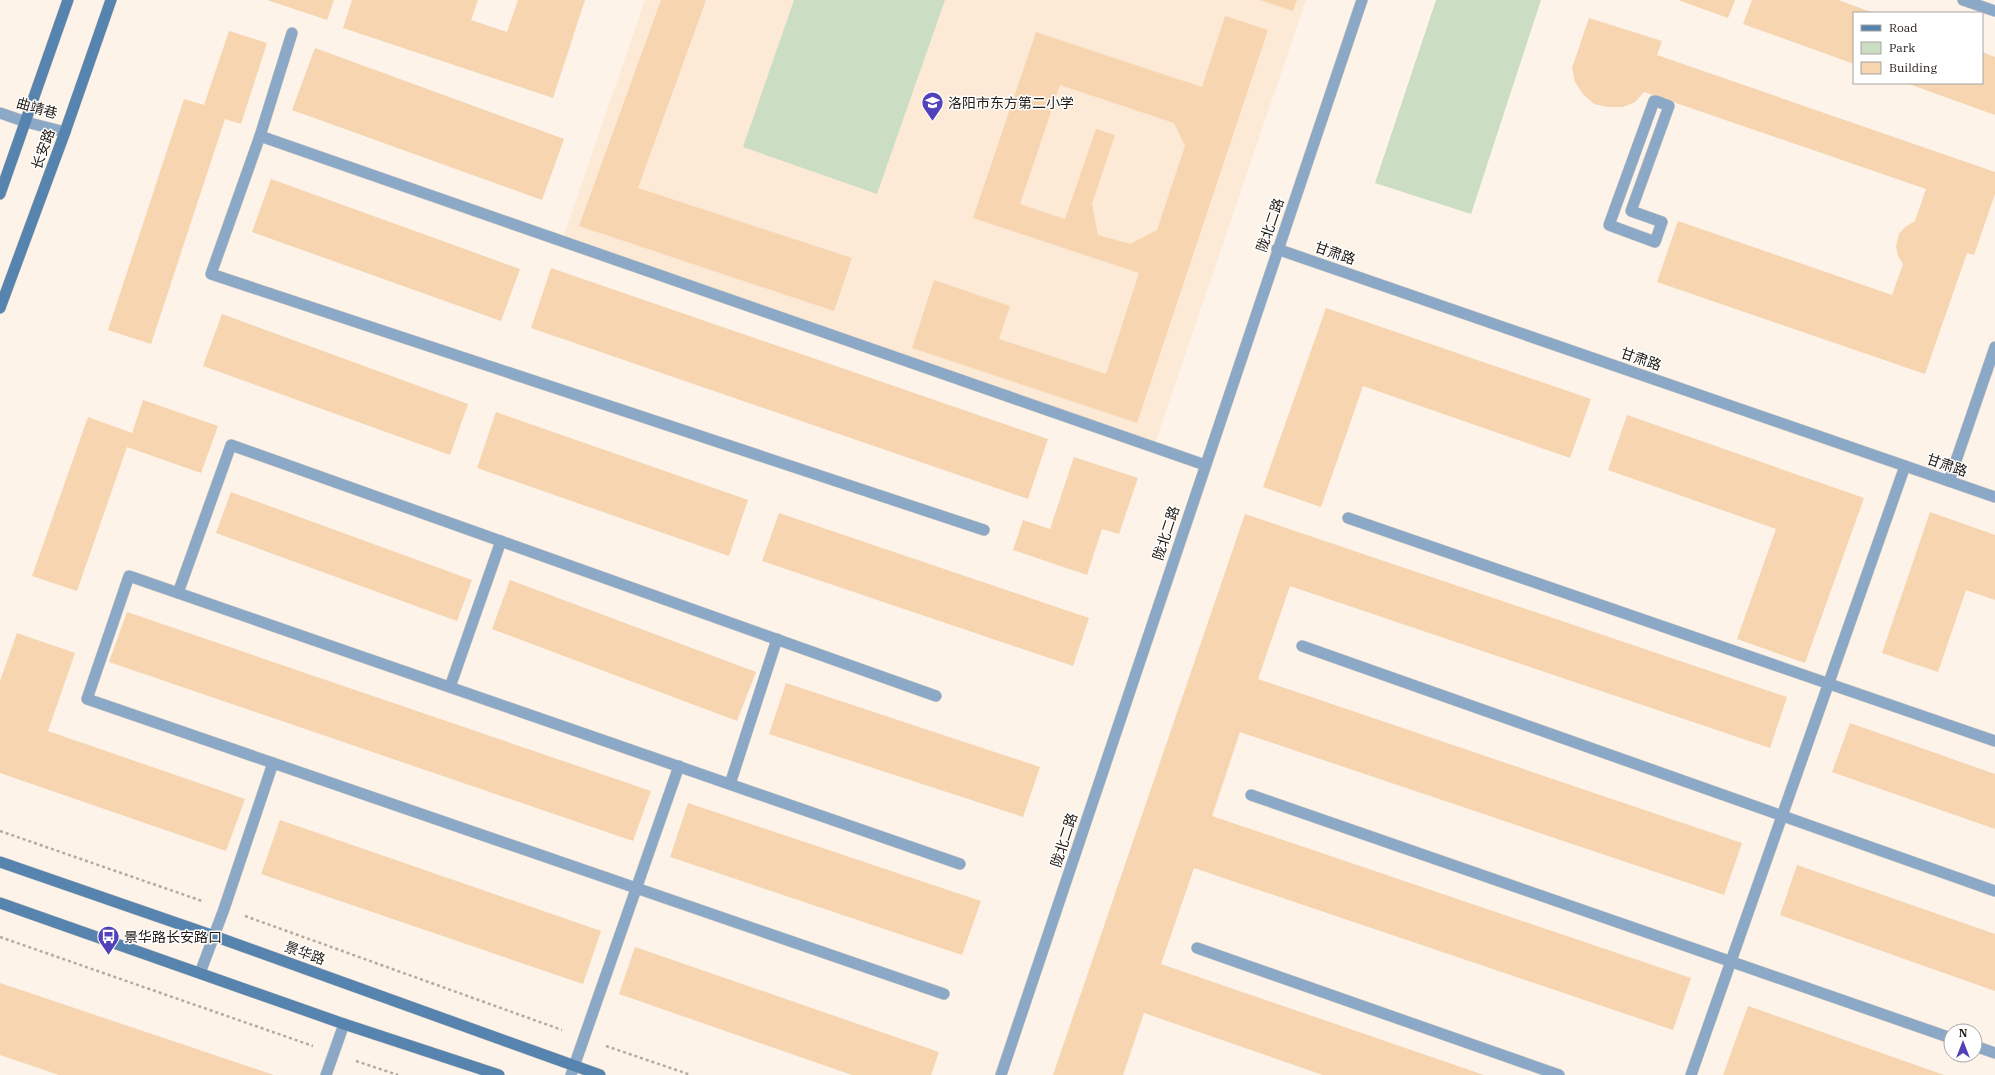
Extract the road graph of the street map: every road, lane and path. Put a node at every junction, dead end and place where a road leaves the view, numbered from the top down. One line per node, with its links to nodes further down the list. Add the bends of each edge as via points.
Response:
1 (68, 0): 9 (main road, 长安路)
2 (111, 0): 10 (main road, 长安路)
3 (1362, 0): 13 (street, 陇北二路)
4 (1963, 0): 5 (street)
5 (1995, 11)
6 (292, 33): 11 (street)
7 (1655, 101): 7 (street, via 1669,106 1631,211 1662,222 1655,242 1609,225)
8 (0, 113): 9 (street, 曲靖巷)
9 (26, 122): 10 (street, 曲靖巷); 12 (main road, 长安路)
10 (65, 132): 14 (main road, 长安路)
11 (260, 136): 16 (street); 21 (street, via 210,274)
12 (0, 194)
13 (1277, 249): 16 (street, 陇北二路); 17 (street, 甘肃路)
14 (0, 308)
15 (1995, 346): 18 (street)
16 (1205, 466): 60 (street, 陇北二路)
17 (1904, 466): 18 (street, 甘肃路); 26 (street)
18 (1949, 481): 19 (street, 甘肃路)
19 (1995, 497)
20 (1348, 518): 26 (street)
21 (984, 530)
22 (501, 541): 23 (street, via 231,445); 24 (street); 27 (street)
23 (178, 593): 27 (street); 30 (street, via 129,576 86,699)
24 (777, 639): 28 (street); 32 (street)
25 (1302, 646): 34 (street)
26 (1828, 684): 29 (street); 34 (street)
27 (450, 687): 31 (street)
28 (936, 696)
29 (1995, 741)
30 (273, 763): 38 (street); 41 (street)
31 (679, 766): 32 (street); 38 (street)
32 (730, 784): 37 (street)
33 (1251, 794): 45 (street)
34 (1782, 816): 39 (street); 45 (street)
35 (0, 831): 41 (path)
36 (0, 862): 42 (main road, 景华路)
37 (960, 864)
38 (636, 888): 47 (street); 50 (street)
39 (1995, 891)
40 (0, 903): 46 (main road)
41 (224, 909): 42 (street); 50 (path)
42 (214, 936): 46 (street); 54 (main road, 景华路)
43 (0, 937): 53 (path)
44 (1197, 948): 61 (street)
45 (1731, 962): 49 (street); 62 (street)
46 (200, 973): 48 (main road)
47 (944, 994)
48 (344, 1024): 53 (street); 57 (main road)
49 (1943, 1035)
50 (584, 1038): 54 (street); 59 (path)
51 (1983, 1049): 52 (street)
52 (1995, 1053)
53 (334, 1054): 55 (street); 56 (path)
54 (573, 1071): 58 (main road, 景华路)
55 (326, 1075)
56 (398, 1075)
57 (499, 1075)
58 (600, 1075)
59 (691, 1075)
60 (1001, 1075)
61 (1559, 1075)
62 (1691, 1075)

